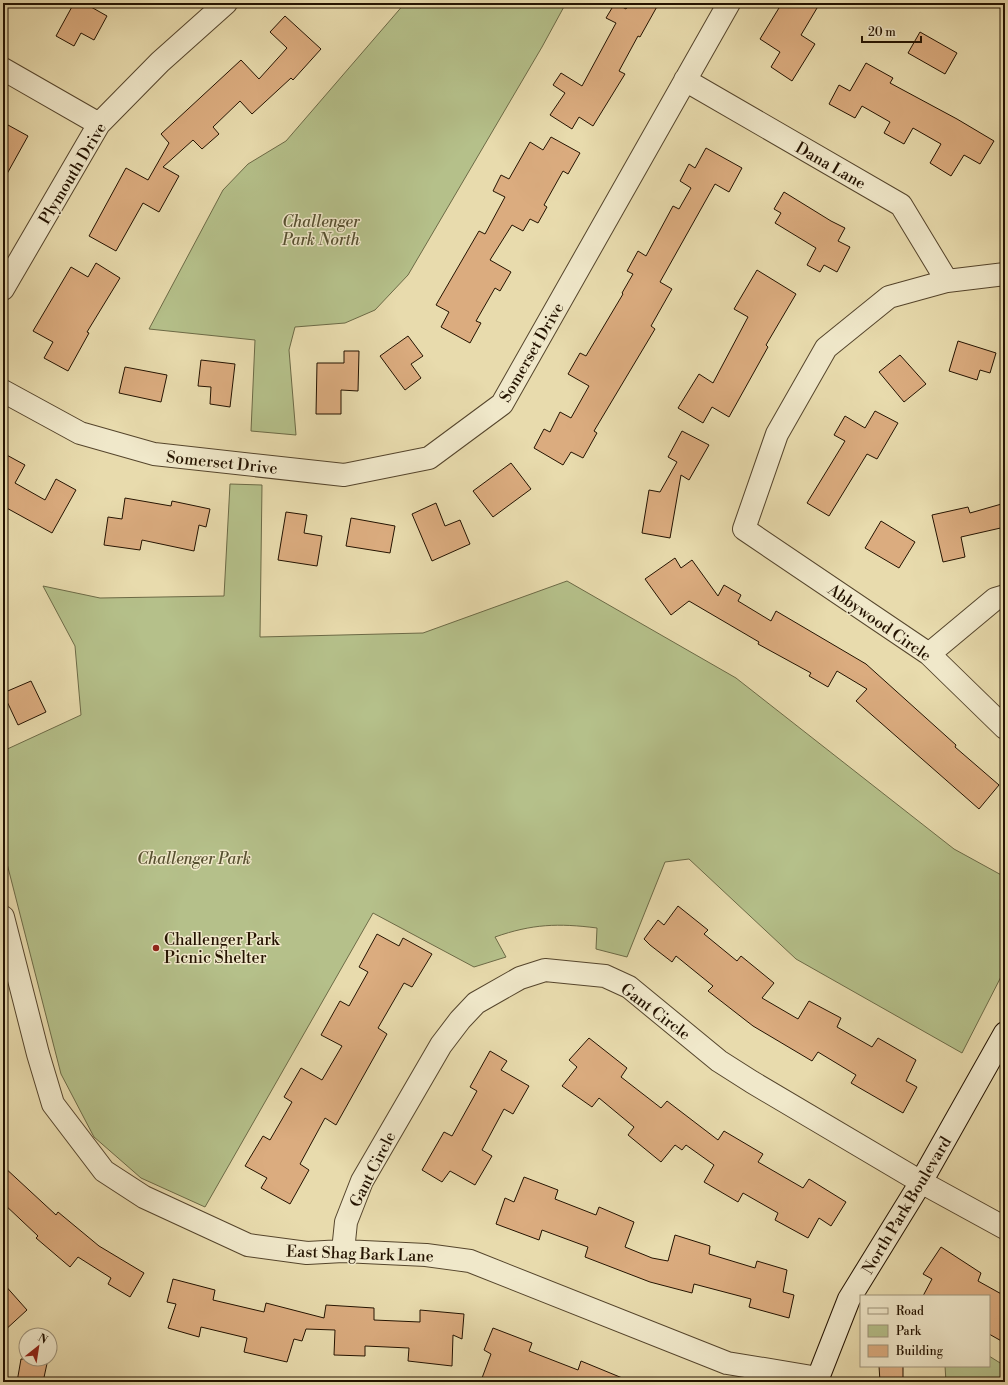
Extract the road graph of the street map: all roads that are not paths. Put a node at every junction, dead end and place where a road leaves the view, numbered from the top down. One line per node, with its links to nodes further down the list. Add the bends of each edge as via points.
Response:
1 (226, 3): 5 (street, Plymouth Drive, via 160,62)
2 (729, 3): 4 (street, Somerset Drive)
3 (3, 69): 5 (street)
4 (685, 80): 7 (street, Dana Lane, via 901,205); 9 (street, Somerset Drive, via 502,404 429,458 344,475 154,454 80,433)
5 (99, 124): 8 (street, Plymouth Drive)
6 (1005, 274): 7 (street)
7 (947, 280): 11 (street, Abbywood Circle, via 889,296 826,348 777,434 744,529)
8 (3, 289)
9 (3, 391)
10 (1005, 596): 11 (street, via 995,599)
11 (929, 654): 12 (street, Abbywood Circle)
12 (1005, 728)
13 (3, 917): 17 (street, East Shag Bark Lane, via 53,1104 104,1171 144,1198 248,1246 307,1254)
14 (1005, 1033): 15 (street, North Park Boulevard)
15 (921, 1182): 16 (street, Gant Circle); 17 (street, Gant Circle, via 719,1061 629,987 605,976 546,970 520,978 476,1003 441,1045 362,1181 346,1222); 18 (street, North Park Boulevard, via 849,1299)
16 (1005, 1228)
17 (344, 1251): 18 (street, East Shag Bark Lane, via 426,1255 470,1261 727,1363)
18 (818, 1380)

